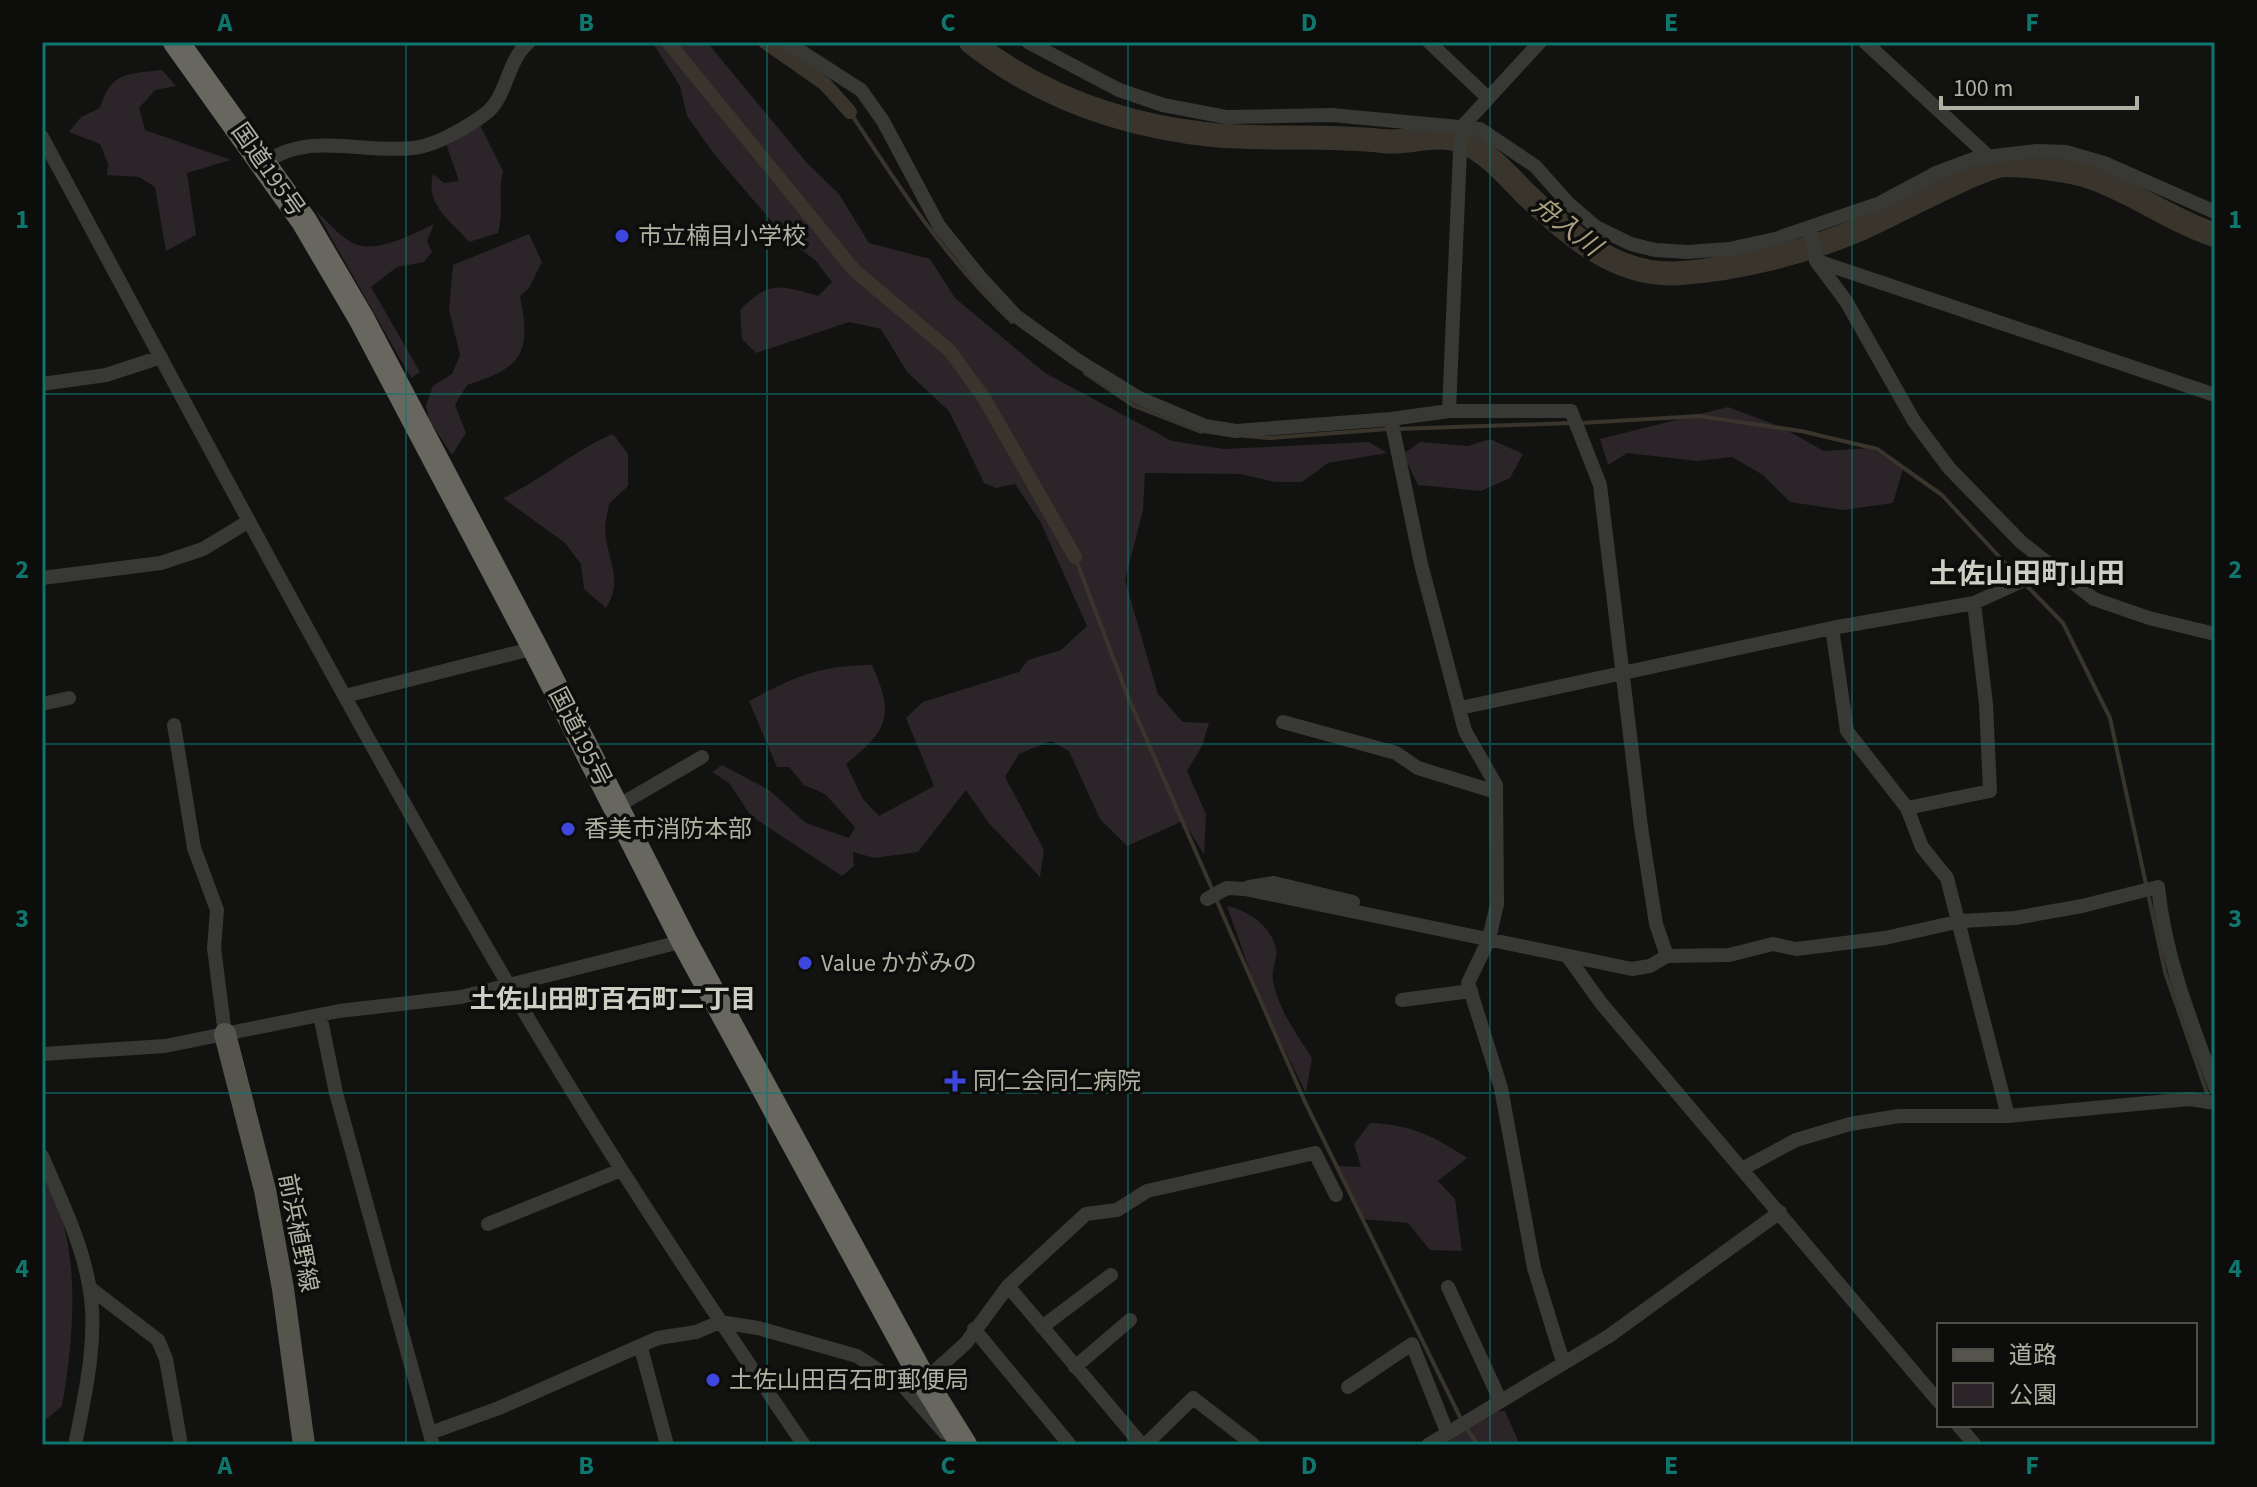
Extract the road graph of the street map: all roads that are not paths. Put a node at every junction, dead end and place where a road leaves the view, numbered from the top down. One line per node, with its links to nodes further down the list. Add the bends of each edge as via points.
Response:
1 (176, 42): 12 (highway, 国道195号)
2 (529, 42): 12 (street, via 512,62 487,113 437,140 411,149 304,146)
3 (786, 42): 20 (street, via 861,90 955,247 1016,316 1077,360 1139,398 1205,426 1236,431)
4 (1028, 42): 9 (street, via 1119,90 1163,105 1226,117 1332,115)
5 (1429, 42): 8 (street)
6 (1540, 42): 8 (street)
7 (1865, 42): 11 (street)
8 (1488, 98): 9 (street)
9 (1461, 128): 14 (street, via 1480,129 1514,149 1596,227 1631,244 1687,252 1729,249); 19 (street)
10 (42, 137): 16 (street)
11 (1989, 157): 13 (street, via 2066,152 2127,172); 14 (street, via 1938,172 1880,203)
12 (263, 164): 27 (highway, 国道195号, via 361,318)
13 (2215, 212)
14 (1810, 227): 15 (street)
15 (1816, 261): 18 (street); 22 (street, via 1846,301 1914,421 1949,468)
16 (161, 357): 17 (street, via 106,375); 21 (street)
17 (42, 384)
18 (2215, 395)
19 (1449, 411): 20 (street); 28 (street, via 1571,411 1600,485)
20 (1391, 422): 32 (street, via 1421,564)
21 (249, 521): 23 (street, via 203,549 161,563); 29 (street)
22 (2040, 560): 24 (street, via 2031,577); 26 (street, via 2094,599)
23 (42, 578)
24 (1974, 603): 25 (street); 38 (street, via 1990,791)
25 (1832, 628): 28 (street); 38 (street, via 1847,731)
26 (2215, 634)
27 (535, 648): 29 (street); 37 (highway, 国道195号)
28 (1621, 676): 32 (street); 43 (street, via 1656,924)
29 (345, 696): 45 (street)
30 (69, 698): 31 (street)
31 (42, 704)
32 (1460, 708): 36 (street, via 1465,731)
33 (1283, 722): 36 (street, via 1396,753 1418,768)
34 (174, 725): 49 (street, via 194,848 217,910 214,948)
35 (702, 757): 37 (street)
36 (1496, 792): 41 (street, via 1497,904)
37 (616, 807): 42 (highway, 国道195号)
38 (1907, 808): 40 (street, via 1922,847 1947,878)
39 (1207, 899): 41 (street, via 1227,888 1245,889)
40 (1961, 921): 43 (street, via 1885,938 1796,949 1773,944 1729,955); 51 (street, via 2015,918 2158,887 2175,978); 53 (street)
41 (1489, 939): 44 (street); 46 (street, via 1468,983)
42 (684, 941): 45 (street); 71 (highway, 国道195号)
43 (1667, 956): 44 (street, via 1632,969)
44 (1568, 957): 55 (street)
45 (508, 985): 48 (street, via 461,997); 56 (street)
46 (1471, 991): 47 (street); 69 (street, via 1501,1088 1534,1268)
47 (1402, 1000)
48 (320, 1015): 49 (street); 77 (street, via 336,1093)
49 (225, 1034): 50 (street, via 165,1046); 80 (main road, 前浜植野線, via 265,1190)
50 (42, 1054)
51 (2215, 1087)
52 (2215, 1103): 53 (street)
53 (2008, 1116): 55 (street, via 1899,1116 1850,1124 1796,1140)
54 (42, 1156): 63 (street, via 82,1253)
55 (1742, 1169): 58 (street)
56 (621, 1170): 59 (street); 65 (street)
57 (1336, 1195): 61 (street, via 1315,1153 1147,1191 1117,1210 1086,1214)
58 (1780, 1212): 69 (street, via 1609,1336); 74 (street)
59 (488, 1224)
60 (1111, 1275): 66 (street)
61 (1008, 1286): 66 (street); 67 (street)
62 (1448, 1287): 73 (street)
63 (90, 1288): 78 (street, via 90,1355); 79 (street, via 158,1340)
64 (1130, 1320): 70 (street)
65 (720, 1322): 68 (street, via 658,1338); 82 (street); 83 (street, via 857,1356 904,1387)
66 (1042, 1327): 70 (street)
67 (974, 1329): 71 (street); 85 (street)
68 (641, 1348): 77 (street); 81 (street)
69 (1563, 1362): 73 (street)
70 (1075, 1367): 86 (street)
71 (924, 1381): 84 (highway, 国道195号)
72 (1348, 1387): 76 (street, via 1412,1344)
73 (1500, 1400): 76 (street)
74 (1937, 1400)
75 (1960, 1427): 89 (street)
76 (1450, 1431): 88 (street)
77 (432, 1439)
78 (75, 1445)
79 (181, 1445)
80 (304, 1445)
81 (667, 1445)
82 (804, 1445)
83 (956, 1445)
84 (964, 1445)
85 (1070, 1445)
86 (1144, 1445): 87 (street, via 1193,1398)
87 (1254, 1445)
88 (1428, 1445)
89 (1975, 1445)

